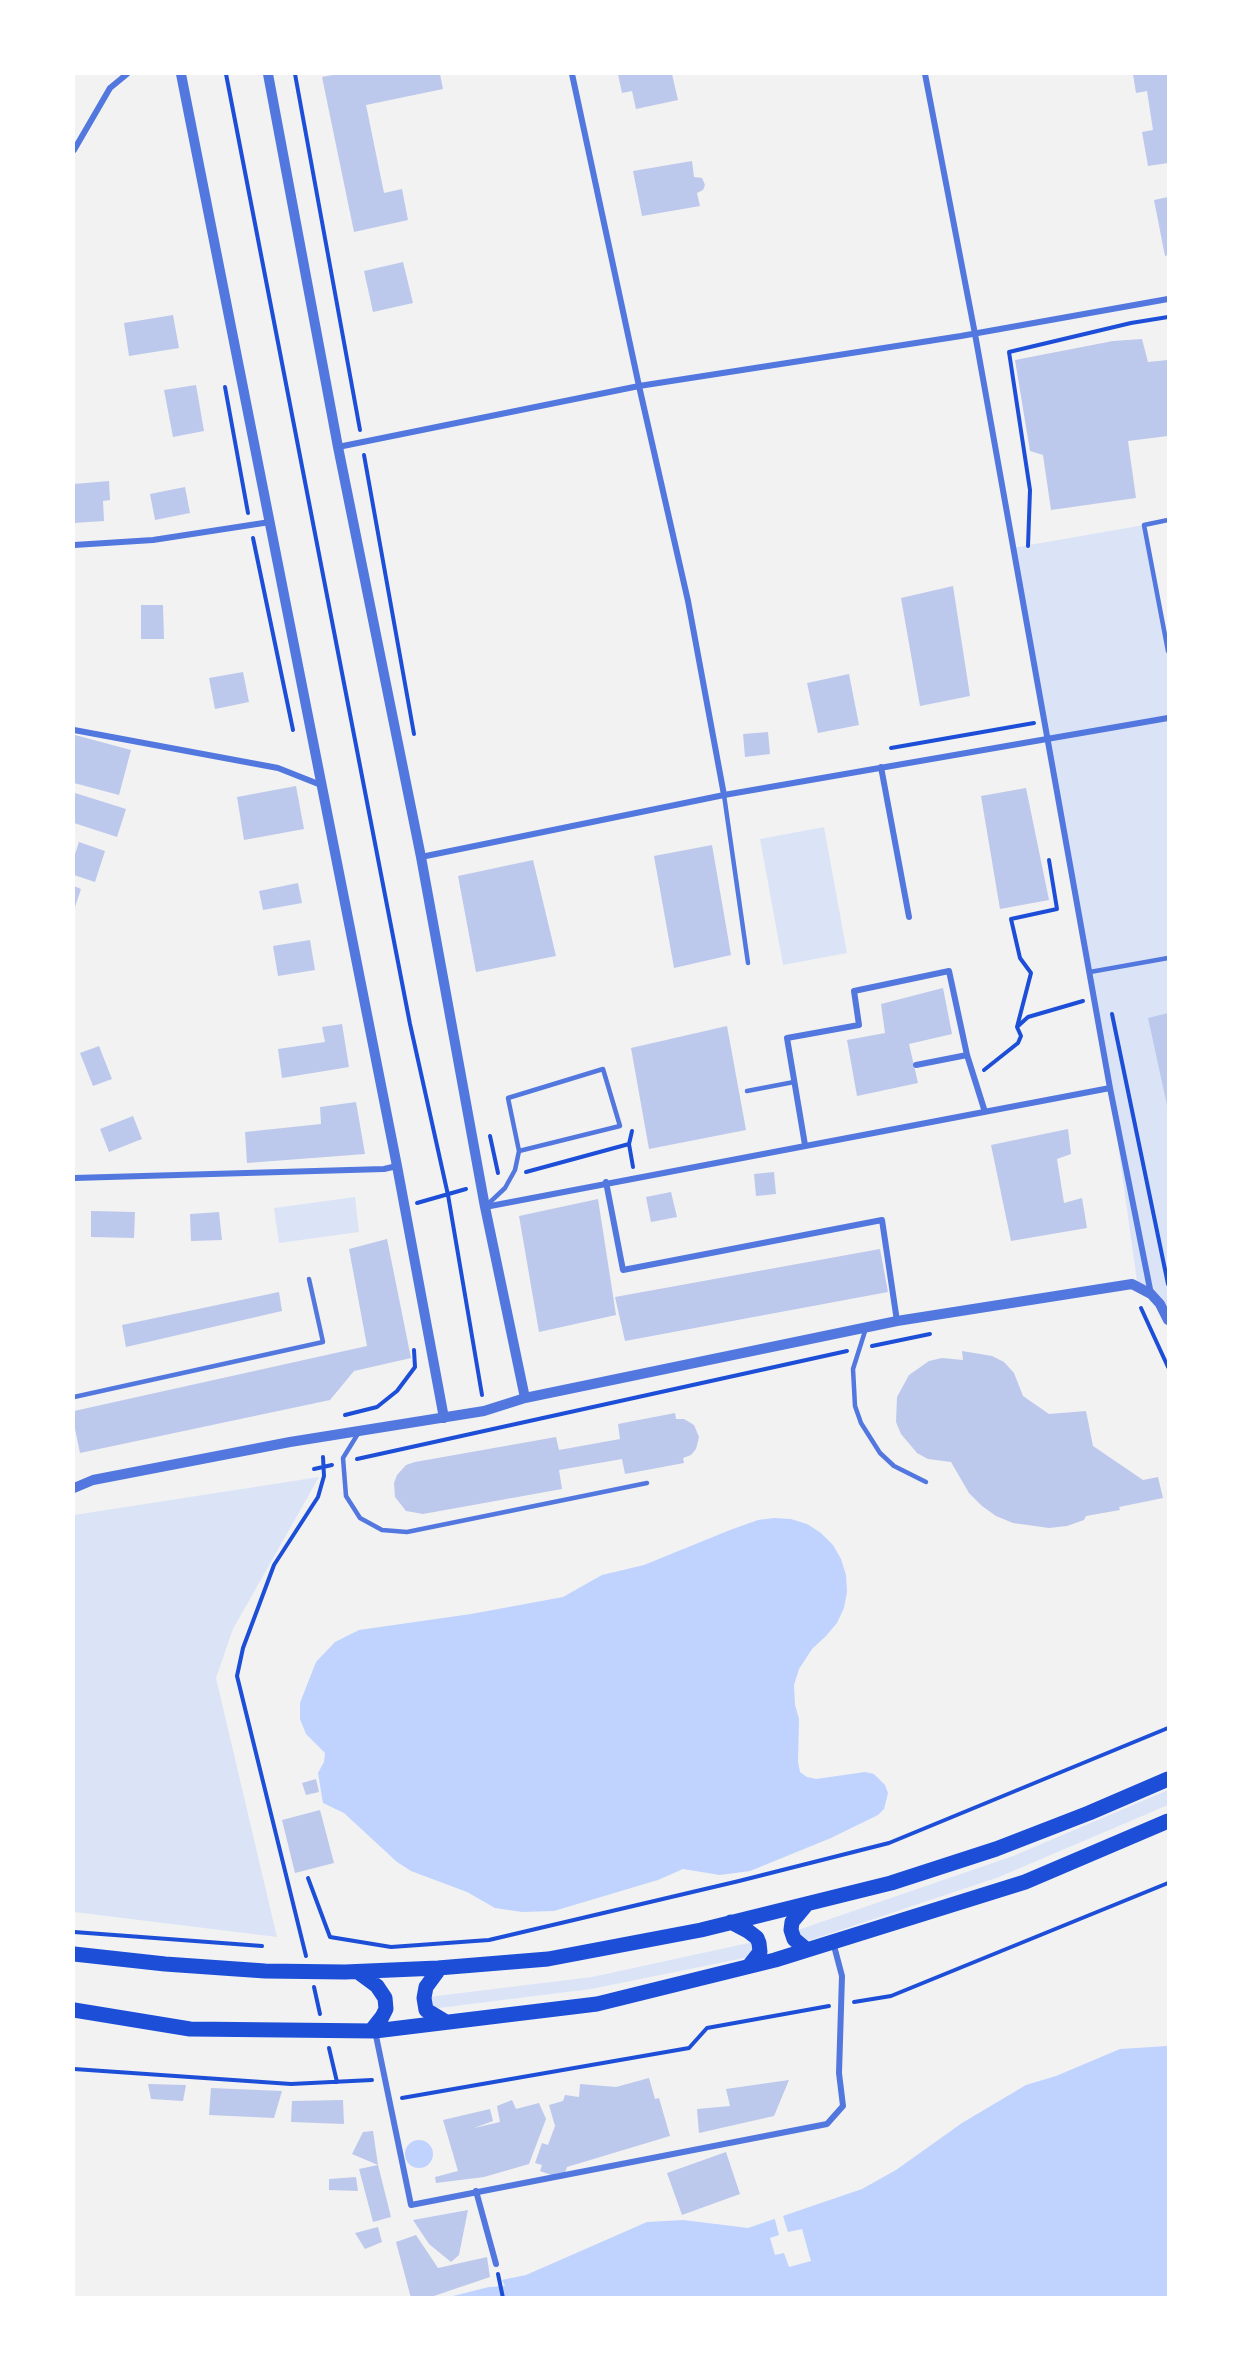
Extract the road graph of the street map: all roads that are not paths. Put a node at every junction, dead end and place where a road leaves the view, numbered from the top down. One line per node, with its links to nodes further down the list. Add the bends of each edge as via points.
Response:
1 (127, 74): 6 (street, via 110,88)
2 (181, 74): 12 (street)
3 (268, 74): 10 (street)
4 (572, 74): 9 (street)
5 (925, 74): 8 (street)
6 (74, 150)
7 (1168, 299): 8 (street)
8 (975, 334): 9 (street); 17 (street)
9 (639, 386): 10 (street); 20 (street, via 688,601)
10 (338, 447): 21 (street)
11 (1168, 520): 14 (lane, via 1144,525)
12 (270, 522): 13 (street, via 153,540); 19 (street)
13 (74, 545)
14 (1168, 651)
15 (1168, 718): 17 (street)
16 (74, 730): 19 (street, via 278,768)
17 (1049, 741): 18 (street); 25 (street)
18 (881, 767): 20 (street); 22 (street)
19 (322, 785): 34 (street)
20 (724, 795): 21 (street); 24 (lane)
21 (421, 857): 37 (street)
22 (909, 917)
23 (1168, 958): 25 (lane)
24 (748, 963)
25 (1090, 972): 29 (street)
26 (966, 1054): 27 (street); 28 (street, via 949,971 854,991 859,1025 787,1038); 31 (street)
27 (916, 1065)
28 (794, 1082): 30 (lane); 32 (street)
29 (1110, 1088): 31 (street); 39 (street)
30 (747, 1091)
31 (985, 1112): 32 (street)
32 (805, 1145): 36 (street)
33 (519, 1151): 33 (lane, via 620,1126 603,1070 508,1098); 37 (lane, via 505,1188)
34 (397, 1166): 35 (street, via 384,1170); 45 (street)
35 (74, 1178)
36 (606, 1182): 37 (street); 41 (street, via 623,1270 882,1220)
37 (485, 1206): 44 (street)
38 (309, 1279): 43 (lane, via 322,1342)
39 (1151, 1294): 40 (street); 41 (street, via 1132,1284)
40 (1168, 1320)
41 (897, 1321): 42 (street)
42 (866, 1328): 44 (street); 47 (lane, via 853,1369 852,1388 861,1423 869,1439 894,1466)
43 (74, 1396)
44 (525, 1398): 45 (street)
45 (444, 1418): 46 (street)
46 (360, 1431): 48 (lane, via 344,1458 346,1496 360,1518 394,1533); 49 (street, via 93,1480)
47 (926, 1482)
48 (647, 1483)
49 (74, 1488)
50 (1168, 1779): 52 (main road, via 996,1849 891,1883)
51 (1168, 1821): 54 (main road, via 1025,1882)
52 (807, 1904): 53 (main road); 55 (main road, via 792,1922 791,1930 794,1939)
53 (731, 1922): 57 (main road, via 759,1943 760,1952); 58 (main road, via 548,1959)
54 (833, 1942): 55 (main road); 63 (street, via 842,1976 839,2073 843,2106 827,2124)
55 (807, 1950): 57 (main road)
56 (74, 1954): 59 (main road, via 265,1971)
57 (748, 1966): 61 (main road, via 597,2004)
58 (440, 1968): 59 (main road); 61 (main road, via 426,1987 424,1998 426,2010)
59 (358, 1972): 62 (main road, via 377,1986 385,1998 386,2008)
60 (74, 2012): 62 (main road, via 190,2029)
61 (446, 2022): 62 (main road)
62 (373, 2031): 63 (street, via 411,2205)
63 (476, 2191): 64 (street)
64 (496, 2264)

